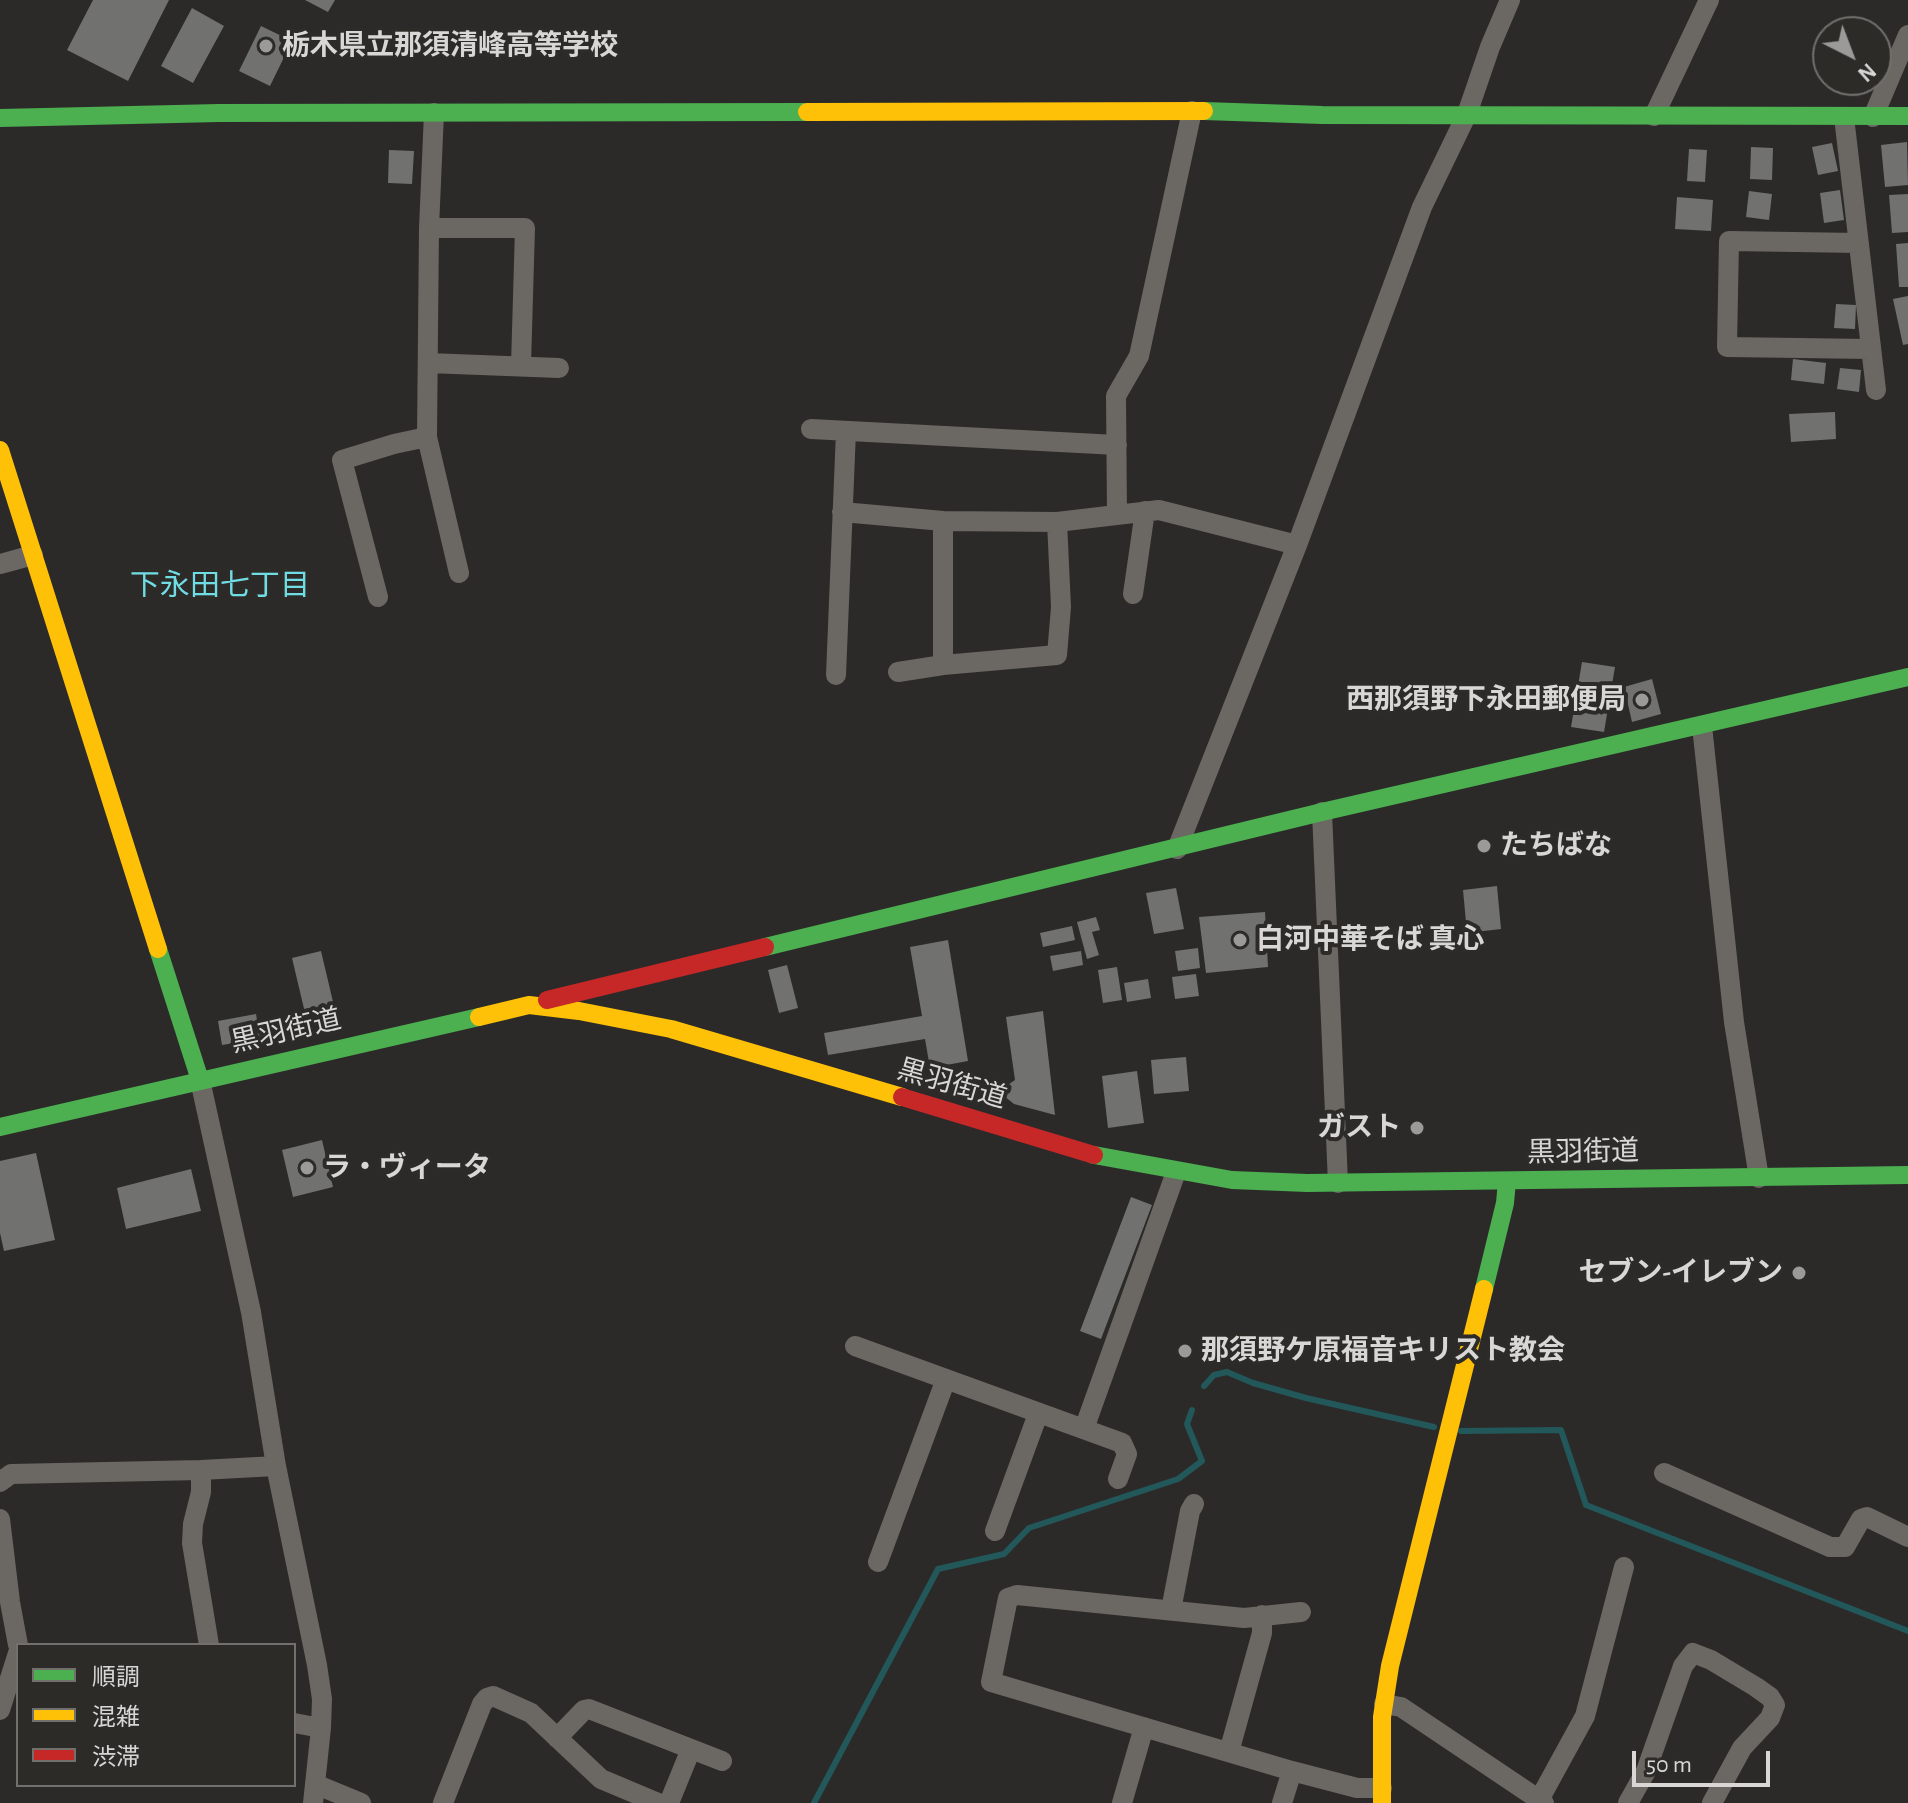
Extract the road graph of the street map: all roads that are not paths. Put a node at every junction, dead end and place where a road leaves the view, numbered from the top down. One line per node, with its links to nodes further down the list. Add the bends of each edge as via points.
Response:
1 (1510, 0): 6 (street)
2 (1709, 0): 7 (street)
3 (1908, 35): 10 (street)
4 (1192, 111): 5 (street); 6 (street); 22 (street, via 1139,356 1116,396)
5 (434, 113): 11 (street); 12 (street)
6 (1467, 114): 7 (street); 29 (street, via 1422,207)
7 (1654, 116): 9 (street)
8 (1908, 116): 10 (street)
9 (1844, 117): 10 (street); 13 (street)
10 (1873, 117)
11 (0, 118)
12 (429, 228): 15 (street); 16 (street, via 525,228)
13 (1859, 243): 14 (street); 14 (street, via 1729,241 1727,347)
14 (1871, 349): 18 (street)
15 (428, 363): 16 (street); 21 (street)
16 (521, 365): 17 (street)
17 (559, 368)
18 (1876, 390)
19 (811, 429): 20 (street)
20 (846, 431): 22 (street); 25 (street)
21 (427, 437): 32 (street); 34 (street, via 342,460)
22 (1117, 445): 26 (street)
23 (0, 450): 30 (street)
24 (1145, 511): 26 (street); 29 (street, via 1159,510); 33 (street)
25 (842, 512): 27 (street); 37 (street)
26 (1117, 515): 28 (street)
27 (943, 521): 28 (street); 35 (street)
28 (1057, 522): 35 (street, via 1057,655)
29 (1297, 545): 41 (street)
30 (33, 555): 31 (street); 43 (street)
31 (0, 564)
32 (459, 573)
33 (1133, 594)
34 (378, 597)
35 (943, 665): 36 (street)
36 (898, 672)
37 (836, 675)
38 (1908, 677): 39 (street)
39 (1702, 726): 40 (street); 47 (street, via 1734,1022)
40 (1322, 812): 41 (street); 49 (street)
41 (1177, 849): 42 (street)
42 (529, 1005): 43 (street, 黒羽街道); 45 (street, 黒羽街道, via 671,1029 1109,1159)
43 (200, 1080): 44 (street, 黒羽街道); 54 (street, via 251,1312)
44 (0, 1127)
45 (1176, 1172): 49 (street, 黒羽街道, via 1232,1180); 53 (street)
46 (1908, 1175): 47 (street, 黒羽街道)
47 (1759, 1178): 48 (street, 黒羽街道)
48 (1507, 1181): 49 (street, 黒羽街道); 71 (street)
49 (1338, 1183)
50 (855, 1346): 51 (street)
51 (946, 1379): 52 (street); 63 (street)
52 (1038, 1414): 53 (street); 61 (street)
53 (1084, 1429): 57 (street, via 1126,1448)
54 (276, 1466): 55 (street); 75 (street, via 317,1665)
55 (201, 1470): 58 (street, via 11,1474); 69 (street, via 192,1543)
56 (1664, 1473): 62 (street, via 1830,1547 1845,1547 1867,1517)
57 (1118, 1479)
58 (0, 1482)
59 (1194, 1504): 65 (street)
60 (0, 1519): 68 (street)
61 (995, 1531)
62 (1908, 1537)
63 (878, 1562)
64 (1624, 1567): 83 (street, via 1585,1716)
65 (1171, 1610): 67 (street); 74 (street, via 1017,1595 1008,1598 1004,1613 991,1682)
66 (1301, 1612): 67 (street)
67 (1262, 1615): 78 (street, via 1262,1633)
68 (18, 1643)
69 (209, 1643)
70 (16, 1659): 72 (street)
71 (1384, 1704): 82 (street); 83 (street, via 1401,1707)
72 (0, 1710)
73 (296, 1723): 75 (street)
74 (1144, 1727): 78 (street); 88 (street)
75 (321, 1728): 81 (street)
76 (557, 1738): 77 (street, via 589,1709); 85 (street, via 531,1713 487,1698); 86 (street, via 601,1779)
77 (691, 1749): 79 (street); 87 (street)
78 (1229, 1752): 80 (street)
79 (722, 1761)
80 (1292, 1771): 82 (street); 89 (street)
81 (314, 1794): 84 (street)
82 (1382, 1795)
83 (1542, 1801)
84 (361, 1803)
85 (443, 1803)
86 (658, 1803)
87 (669, 1803)
88 (1122, 1803)
89 (1282, 1803)
90 (1628, 1803): 91 (street, via 1646,1771 1683,1666 1693,1653 1756,1687 1775,1705 1742,1748)
91 (1712, 1803)

